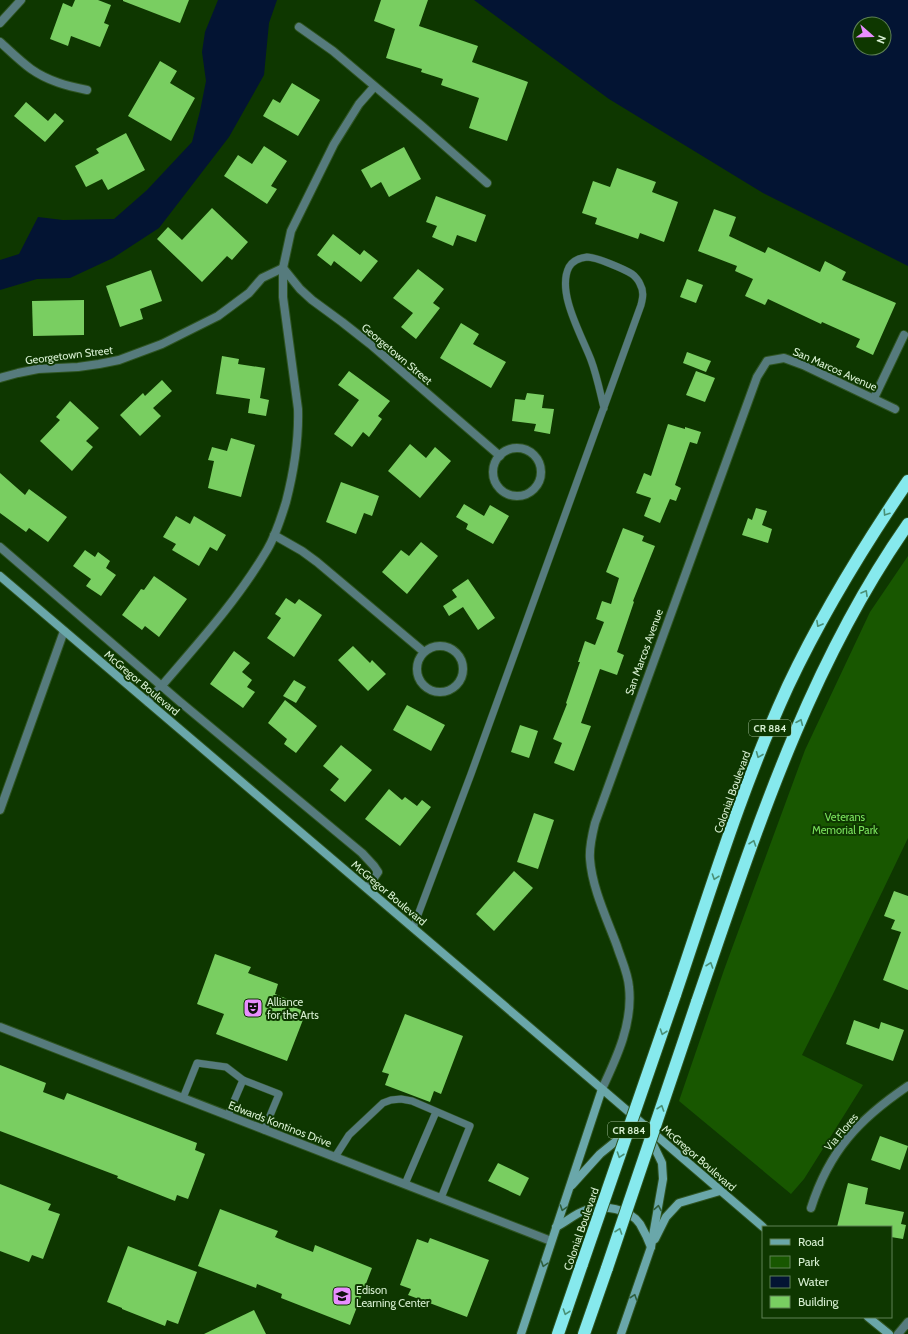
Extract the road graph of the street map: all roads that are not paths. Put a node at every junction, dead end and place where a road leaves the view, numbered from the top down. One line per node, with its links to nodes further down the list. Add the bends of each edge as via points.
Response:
1 (21, 0): 2 (street)
2 (0, 23)
3 (299, 27): 5 (street, via 333,51)
4 (0, 42): 6 (street, via 31,69 48,79)
5 (374, 87): 7 (street); 8 (street, via 358,104 334,144 291,231)
6 (87, 90)
7 (487, 183)
8 (283, 268): 10 (street, Georgetown Street, via 262,278 249,293 218,316 162,344 119,360 78,367 18,372); 14 (street, Georgetown Street, via 312,300 370,344); 17 (street, via 283,297 299,428 292,477)
9 (904, 335): 11 (street)
10 (0, 378)
11 (874, 398): 13 (street, San Marcos Avenue); 30 (street, San Marcos Avenue, via 784,358 767,361 757,377 594,823 590,858 592,876 629,986 628,1023)
12 (604, 408): 12 (lane, via 642,304 643,293 634,275 588,257 574,261 569,267 566,292 591,361); 26 (lane)
13 (895, 409)
14 (500, 456): 14 (street, via 494,465 493,474 499,489 507,495 516,497 525,496 537,487 542,471 540,462 530,451 513,448)
15 (908, 480): 49 (highway, Colonial Boulevard / CR 884, one-way to 49, bridge, via 844,579 815,632 758,758)
16 (908, 524): 50 (highway, CR 884, one-way to 16, bridge, via 781,765 810,696 847,624)
17 (274, 535): 21 (street, via 302,551); 22 (street, via 237,596)
18 (0, 547): 22 (street)
19 (0, 576): 20 (main road, McGregor Boulevard)
20 (64, 631): 23 (main road, McGregor Boulevard); 24 (street)
21 (424, 652): 21 (street, via 416,668 419,680 424,686 434,692 442,692 458,684 463,669 457,654 441,646)
22 (162, 686): 23 (street); 25 (street, via 362,853 378,872)
23 (148, 702): 25 (main road, McGregor Boulevard)
24 (0, 810)
25 (367, 888): 26 (main road, McGregor Boulevard)
26 (413, 928): 30 (main road, McGregor Boulevard)
27 (0, 1027): 31 (street, Edwards Kontinos Drive)
28 (243, 1080): 31 (lane, via 226,1067 196,1063); 33 (lane); 35 (lane, via 279,1094)
29 (908, 1086): 41 (street, Via Flores, via 884,1102 847,1138 826,1171)
30 (602, 1089): 34 (main road, McGregor Boulevard); 38 (main road)
31 (183, 1098): 33 (street, Edwards Kontinos Drive)
32 (436, 1112): 36 (lane, via 401,1099 383,1103 349,1135); 37 (lane); 40 (lane, via 470,1126)
33 (228, 1115): 35 (street, Edwards Kontinos Drive)
34 (644, 1125): 38 (main road, Colonial Boulevard, via 621,1137 600,1154); 39 (main road, McGregor Boulevard); 45 (main road, one-way to 34, via 663,1179 662,1163)
35 (264, 1130): 36 (street, Edwards Kontinos Drive)
36 (335, 1157): 37 (street, Edwards Kontinos Drive)
37 (405, 1184): 40 (street, Edwards Kontinos Drive)
38 (569, 1188): 43 (main road, one-way to 43)
39 (720, 1191): 42 (main road, McGregor Boulevard); 45 (main road, via 679,1203 666,1217)
40 (441, 1198): 44 (street, Edwards Kontinos Drive)
41 (811, 1208)
42 (762, 1226)
43 (556, 1227): 44 (main road); 45 (main road, via 585,1210 601,1207 616,1210 628,1213 639,1224)
44 (552, 1241): 48 (main road, one-way to 48)
45 (651, 1246): 51 (main road, one-way to 45)
46 (869, 1318): 52 (main road)
47 (908, 1322): 53 (street)
48 (521, 1334)
49 (558, 1334)
50 (584, 1334)
51 (621, 1334)
52 (889, 1334)
53 (898, 1334)

